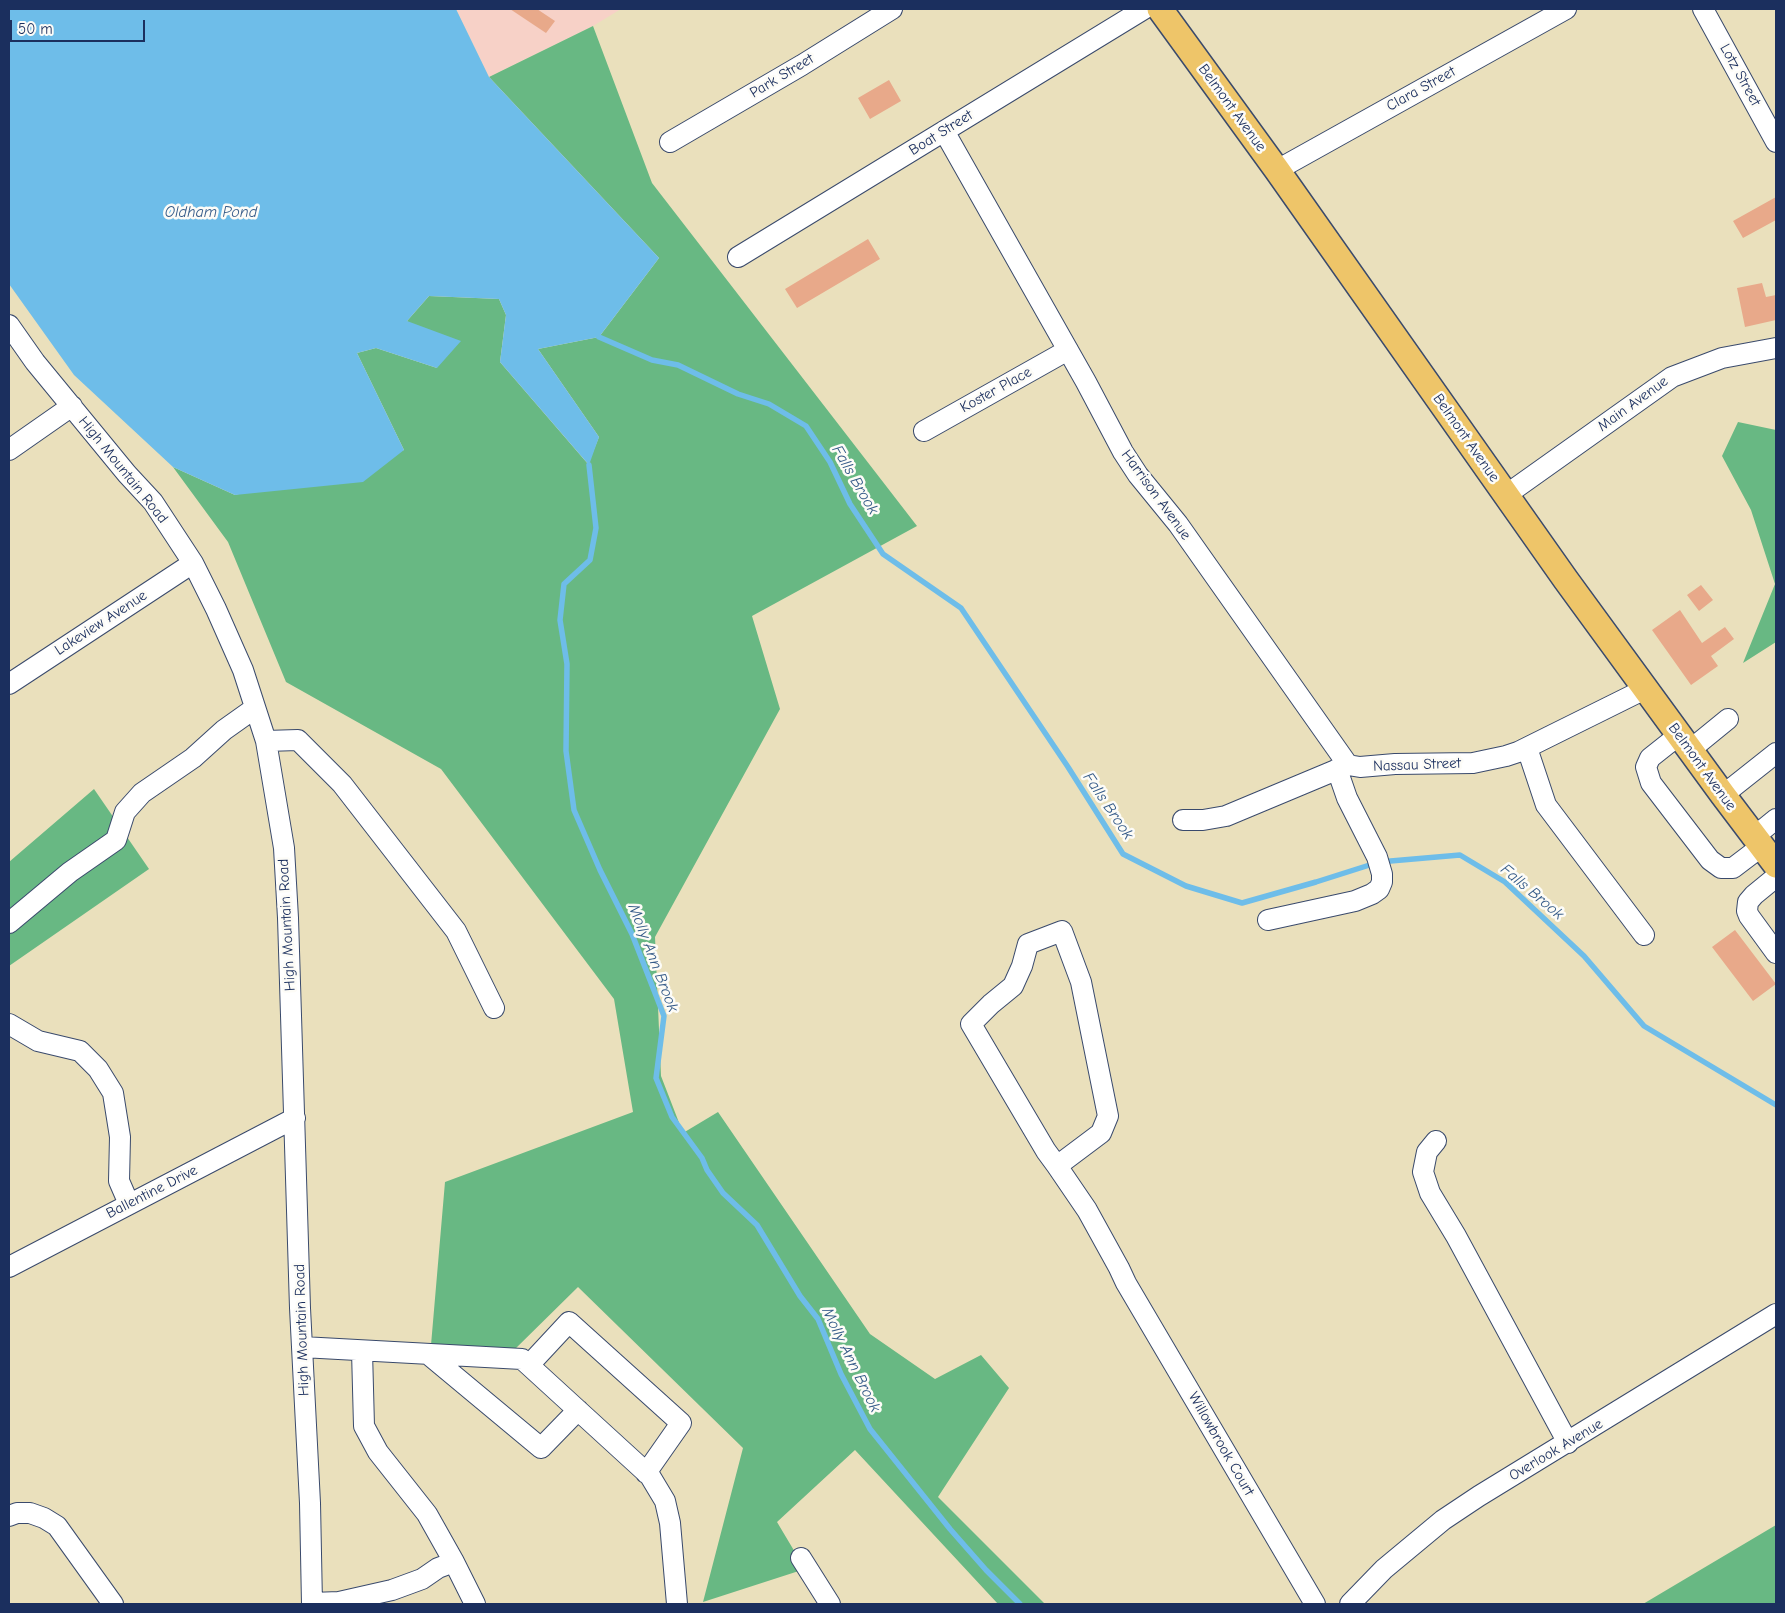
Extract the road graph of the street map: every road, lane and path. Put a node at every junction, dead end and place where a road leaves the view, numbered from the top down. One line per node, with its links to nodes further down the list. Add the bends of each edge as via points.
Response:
1 (892, 9): 7 (street, Park Street)
2 (1144, 9): 6 (street, Boat Street)
3 (1160, 9): 9 (main road, Belmont Avenue)
4 (1566, 9): 9 (street, Clara Street)
5 (1703, 9): 8 (street, Lotz Street)
6 (944, 131): 10 (street, Boat Street); 13 (street, Harrison Avenue)
7 (670, 142)
8 (1776, 142)
9 (1277, 170): 17 (main road, Belmont Avenue)
10 (738, 257)
11 (9, 325): 14 (street, High Mountain Road)
12 (1776, 348): 17 (street, Main Avenue, via 1722,358 1672,376)
13 (1068, 350): 15 (street, Koster Place); 27 (street, Harrison Avenue, via 1123,452 1178,524)
14 (72, 406): 16 (street); 18 (street, High Mountain Road, via 153,502)
15 (924, 431)
16 (9, 450)
17 (1506, 496): 20 (main road, Belmont Avenue)
18 (193, 563): 19 (street, Lakeview Avenue); 21 (street, High Mountain Road, via 243,670)
19 (9, 684)
20 (1645, 689): 24 (main road, Belmont Avenue); 25 (street, Nassau Street)
21 (256, 708): 23 (street, High Mountain Road); 34 (street, via 224,730 194,758 142,793 124,812 116,840 70,872)
22 (1728, 719): 24 (street)
23 (266, 742): 37 (street, via 298,740 342,784 456,931); 39 (street, High Mountain Road, via 284,848)
24 (1684, 742): 28 (main road, Belmont Avenue); 31 (street, via 1650,758 1646,768 1652,783 1710,860 1721,868 1733,868)
25 (1527, 748): 27 (street, Nassau Street, via 1472,763); 35 (street, via 1546,805)
26 (1776, 753): 28 (street)
27 (1342, 767): 30 (street, Nassau Street, via 1226,816); 33 (street, Harrison Avenue, via 1347,798 1379,865 1382,882 1379,889 1355,901)
28 (1723, 795): 31 (main road, Belmont Avenue)
29 (1776, 819): 31 (street)
30 (1183, 820)
31 (1764, 849)
32 (1776, 877): 36 (street, via 1754,894 1748,902 1747,911)
33 (1268, 920)
34 (9, 922)
35 (1644, 935)
36 (1776, 953)
37 (494, 1008)
38 (9, 1024): 42 (street, via 38,1041 80,1051 98,1069 113,1093 120,1137 119,1181)
39 (295, 1118): 42 (street, Ballentine Drive); 45 (street, High Mountain Road)
40 (1436, 1141): 50 (street, via 1427,1152 1423,1172 1430,1193)
41 (1057, 1166): 41 (street, Willowbrook Court, via 971,1024 1013,986 1028,944 1062,931 1081,982 1108,1116 1101,1133); 60 (street, Willowbrook Court, via 1087,1210 1126,1283)
42 (128, 1204): 43 (street, Ballentine Drive)
43 (9, 1267)
44 (1776, 1314): 50 (street, Overlook Avenue)
45 (302, 1347): 46 (street); 56 (street, High Mountain Road)
46 (362, 1352): 47 (street); 54 (street, via 364,1426 378,1452 427,1514)
47 (428, 1354): 48 (street, via 522,1359); 49 (street, via 541,1448)
48 (528, 1365): 49 (street); 51 (street, via 569,1322 681,1423)
49 (578, 1410): 51 (street)
50 (1568, 1443): 61 (street, Overlook Avenue, via 1443,1520)
51 (646, 1473): 58 (street, via 665,1501)
52 (9, 1516): 55 (street, via 30,1513 56,1526)
53 (801, 1558): 59 (street)
54 (454, 1562): 56 (street, via 392,1590 340,1602); 57 (street)
55 (113, 1604)
56 (312, 1604)
57 (475, 1604)
58 (677, 1604)
59 (830, 1604)
60 (1315, 1604)
61 (1350, 1604)

